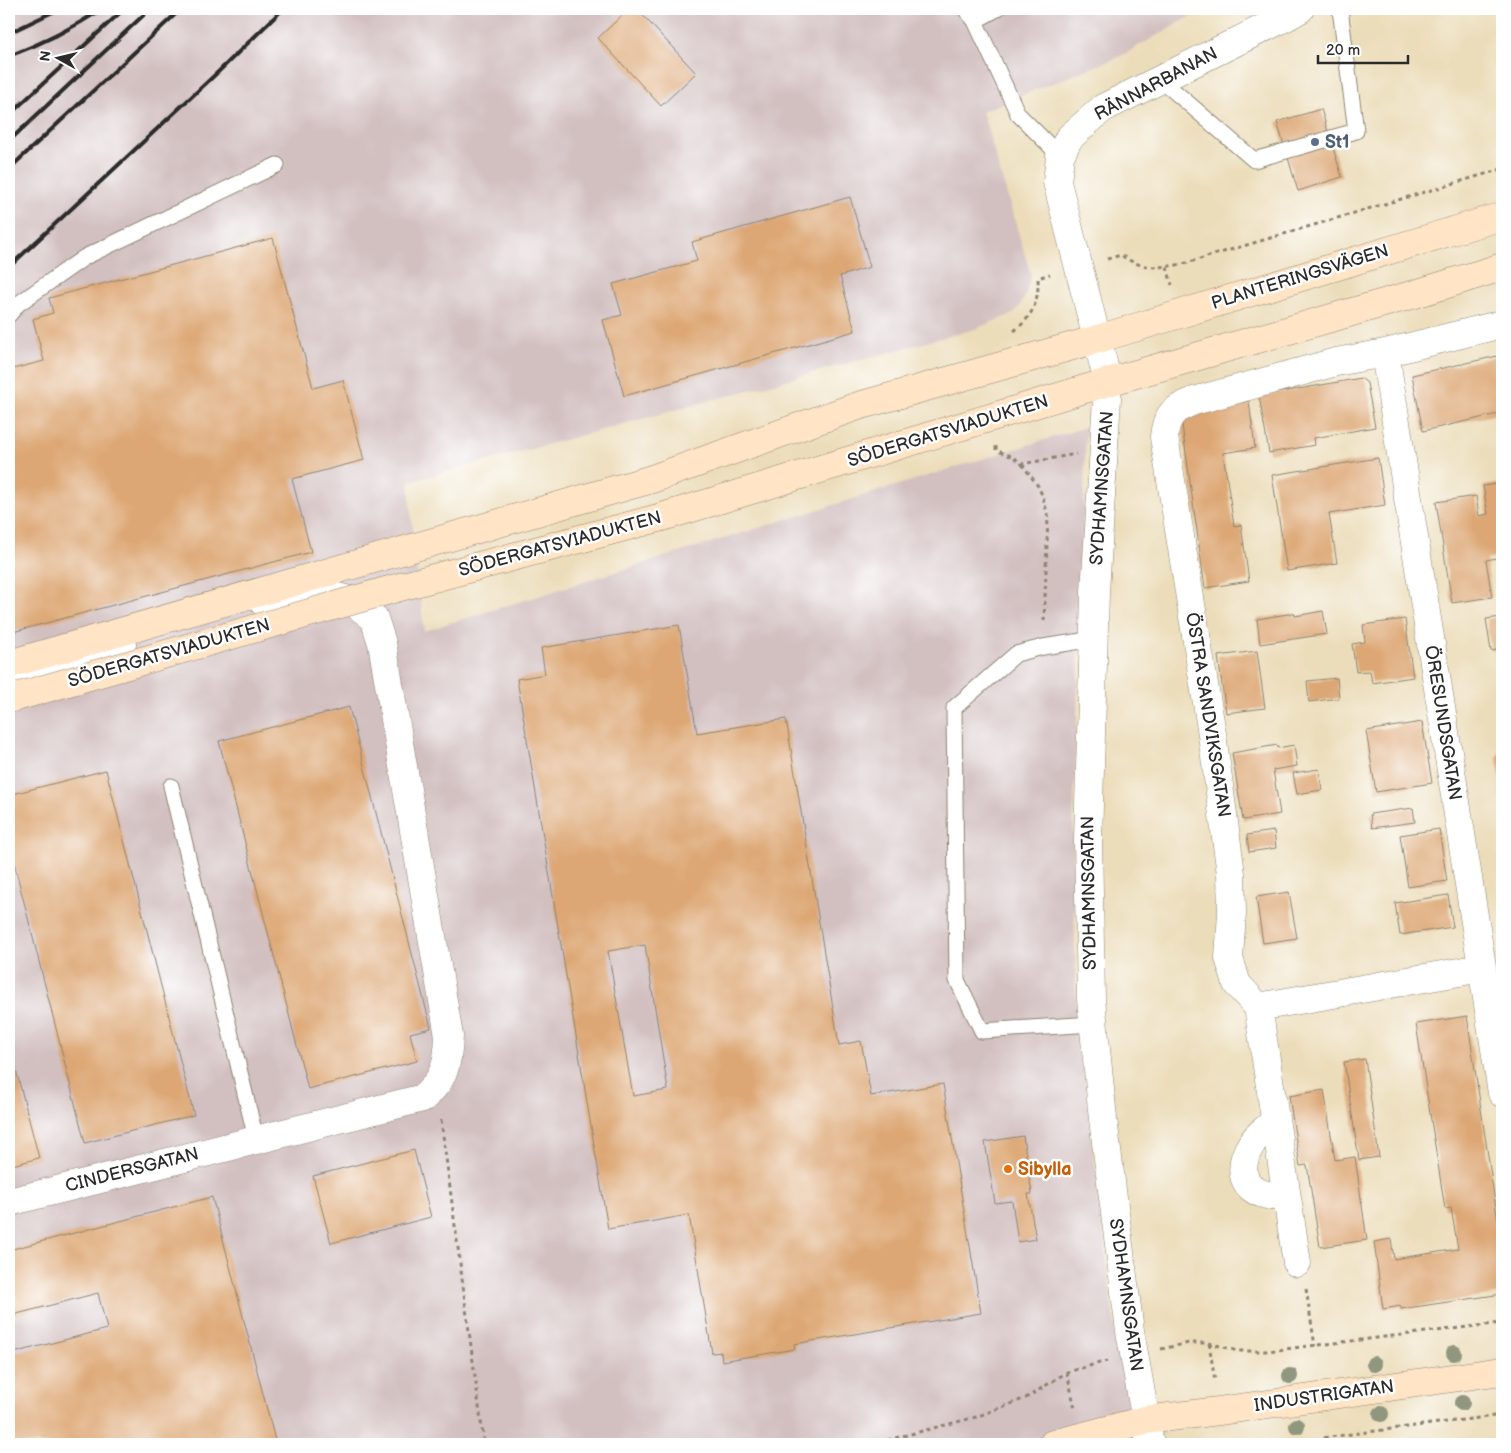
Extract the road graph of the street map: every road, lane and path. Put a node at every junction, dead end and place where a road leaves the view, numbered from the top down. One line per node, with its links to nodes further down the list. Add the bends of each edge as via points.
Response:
1 (965, 9): 5 (lane)
2 (997, 9): 5 (lane)
3 (1300, 9): 6 (street, RÄNNARBANAN)
4 (1340, 9): 6 (lane, via 1356,130 1254,160)
5 (975, 21): 7 (lane, via 1018,114)
6 (1160, 80): 7 (street, RÄNNARBANAN, via 1103,108 1069,138)
7 (1060, 156): 11 (street, RÄNNARBANAN, via 1057,182)
8 (277, 165): 13 (lane, via 85,257 18,304)
9 (1502, 169): 11 (path, via 1183,264 1153,267 1132,263 1121,255)
10 (1502, 216): 16 (main road, PLANTERINGSVÄGEN)
11 (1079, 266): 15 (path, via 1038,278 1037,300 1032,311 1023,324); 16 (street, RÄNNARBANAN)
12 (1502, 267): 18 (main road)
13 (9, 315)
14 (1502, 324): 17 (street)
15 (1010, 333)
16 (1098, 339): 18 (street, SYDHAMNSGATAN); 22 (main road, SÖDERGATSVIADUKTEN, via 858,406 652,478)
17 (1385, 353): 26 (street, ÖRESUNDSGATAN); 27 (street, ÖSTRA SANDVIKSGATAN, via 1336,362 1194,401 1180,406 1165,426 1164,437 1231,874 1229,958 1237,984)
18 (1108, 382): 20 (street, SYDHAMNSGATAN); 24 (main road, SÖDERGATSVIADUKTEN, bridge, via 662,517 400,587)
19 (1022, 464): 21 (path, via 1038,486 1048,517)
20 (1094, 639): 21 (lane); 28 (street, SYDHAMNSGATAN, via 1088,840)
21 (1043, 647): 28 (lane, via 1016,654 954,708 957,980 982,1031)
22 (9, 664)
23 (9, 679): 29 (street, via 290,595 321,593 350,600 374,618 382,642 449,1036 446,1063)
24 (9, 699)
25 (171, 786): 32 (lane)
26 (1482, 968): 27 (street); 30 (street, ÖRESUNDSGATAN)
27 (1258, 1007): 31 (street)
28 (1093, 1024): 38 (street, SYDHAMNSGATAN)
29 (436, 1086): 32 (street, CINDERSGATAN, via 423,1098); 43 (path)
30 (1502, 1093)
31 (1275, 1121): 33 (street); 33 (street, via 1253,1141 1244,1160 1244,1178 1252,1189 1268,1196)
32 (256, 1139): 34 (street, CINDERSGATAN)
33 (1286, 1192): 35 (street)
34 (9, 1202)
35 (1297, 1263): 37 (path, via 1305,1284)
36 (1502, 1323): 37 (path)
37 (1315, 1346): 38 (path, via 1238,1351 1209,1343 1189,1343)
38 (1134, 1354): 41 (street, SYDHAMNSGATAN); 44 (path, via 1067,1372 1026,1398 976,1417)
39 (1502, 1371): 41 (main road, INDUSTRIGATAN, via 1234,1409)
40 (1502, 1415): 42 (path, via 1321,1438)
41 (1147, 1432): 45 (main road, INDUSTRIGATAN)
42 (1322, 1443): 46 (path)
43 (484, 1444)
44 (872, 1444)
45 (1053, 1444)
46 (1311, 1444)

